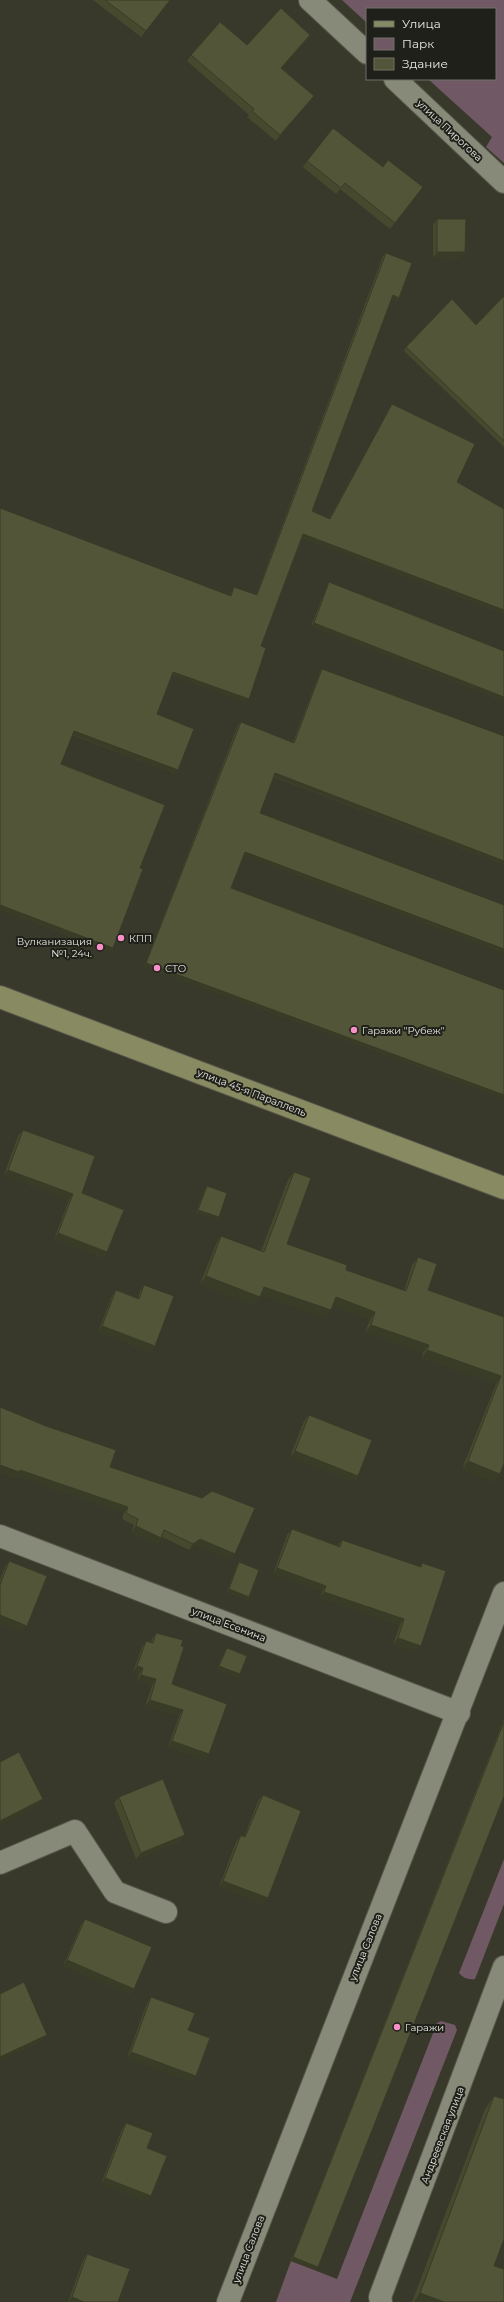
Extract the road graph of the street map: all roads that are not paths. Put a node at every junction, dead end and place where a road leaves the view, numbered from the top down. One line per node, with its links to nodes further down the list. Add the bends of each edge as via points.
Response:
1 (310, 0): 2 (street)
2 (366, 52)
3 (396, 80): 4 (street, улица Пирогова)
4 (504, 182)
5 (0, 997): 6 (main road, улица 45-я Параллель)
6 (504, 1188)
7 (0, 1536): 9 (street, улица Есенина)
8 (504, 1593): 9 (street, улица Салова)
9 (459, 1713): 13 (street, улица Салова, via 348,1989)
10 (0, 1863): 11 (street, via 75,1831 115,1892)
11 (166, 1912)
12 (504, 1967): 14 (street, Андреевская улица, via 380,2297)
13 (228, 2302)
14 (381, 2302)

